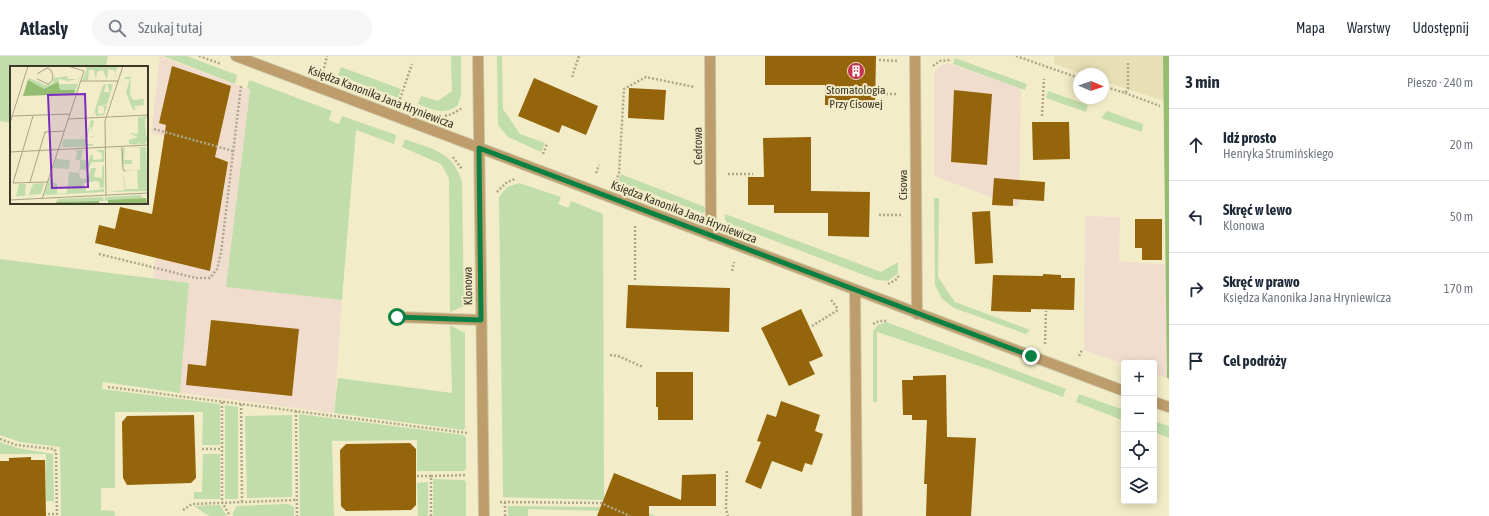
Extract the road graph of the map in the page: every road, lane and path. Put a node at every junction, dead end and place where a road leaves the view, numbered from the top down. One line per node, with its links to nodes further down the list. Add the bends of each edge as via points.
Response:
1 (236, 56): 29 (street, Księdza Kanonika Jana Hryniewicza)
2 (327, 56): 14 (path)
3 (478, 56): 29 (street, Klonowa)
4 (579, 56): 16 (path)
5 (710, 56): 20 (street, Cedrowa)
6 (915, 56): 48 (street, Cisowa)
7 (945, 56): 10 (path)
8 (1016, 56): 15 (path)
9 (878, 60): 11 (path)
10 (944, 60)
11 (900, 61)
12 (1128, 61): 21 (path, via 1128,89)
13 (412, 64): 24 (path)
14 (323, 72)
15 (1073, 76)
16 (572, 77)
17 (1044, 79): 26 (path)
18 (241, 86): 30 (path)
19 (1109, 88): 21 (path)
20 (710, 89): 33 (street, Cedrowa); 36 (path, via 646,77 624,89 619,174)
21 (1125, 93): 25 (path)
22 (878, 94): 23 (path)
23 (900, 94)
24 (399, 102)
25 (1160, 106)
26 (1042, 116)
27 (154, 129): 30 (path)
28 (547, 144): 31 (path)
29 (479, 148): 40 (street, Księdza Kanonika Jana Hryniewicza); 50 (street, Klonowa)
30 (233, 151): 41 (path, via 221,253 217,269 210,278 196,278)
31 (542, 156)
32 (598, 164): 35 (path)
33 (711, 174): 34 (path); 40 (street, Cedrowa)
34 (753, 174)
35 (595, 176)
36 (615, 184)
37 (878, 215): 38 (path)
38 (901, 215)
39 (636, 223): 44 (path)
40 (711, 236): 45 (street, Księdza Kanonika Jana Hryniewicza)
41 (99, 254)
42 (734, 259): 43 (path)
43 (732, 271)
44 (635, 280)
45 (855, 291): 48 (street, Księdza Kanonika Jana Hryniewicza); 87 (street)
46 (838, 310): 52 (path)
47 (1046, 311): 54 (path)
48 (917, 314): 60 (street, Księdza Kanonika Jana Hryniewicza)
49 (397, 317): 50 (street)
50 (481, 320): 83 (street, Klonowa)
51 (891, 321): 53 (path, via 879,321)
52 (812, 326)
53 (870, 329)
54 (1045, 346)
55 (1082, 350): 57 (path)
56 (610, 355): 58 (path)
57 (1078, 358)
58 (643, 367)
59 (108, 387): 61 (path)
60 (1121, 390)
61 (222, 402): 63 (path); 69 (path)
62 (1157, 403): 64 (street)
63 (241, 404): 65 (path); 76 (path)
64 (1169, 407)
65 (296, 411): 66 (path); 74 (path)
66 (469, 434)
67 (0, 439): 79 (path, via 16,445 54,449)
68 (202, 449): 69 (path)
69 (222, 449): 75 (path)
70 (727, 471): 86 (path)
71 (470, 475): 73 (path)
72 (418, 476): 73 (path)
73 (431, 476): 82 (path)
74 (296, 500): 76 (path); 81 (path)
75 (222, 502): 76 (path); 77 (path, via 192,504); 80 (path)
76 (242, 502)
77 (183, 510)
78 (48, 514): 79 (path)
79 (57, 515)
80 (230, 516)
81 (297, 516)
82 (431, 516)
83 (484, 516)
84 (505, 516): 85 (path, via 505,502 601,503)
85 (630, 516)
86 (728, 516)
87 (857, 516)

